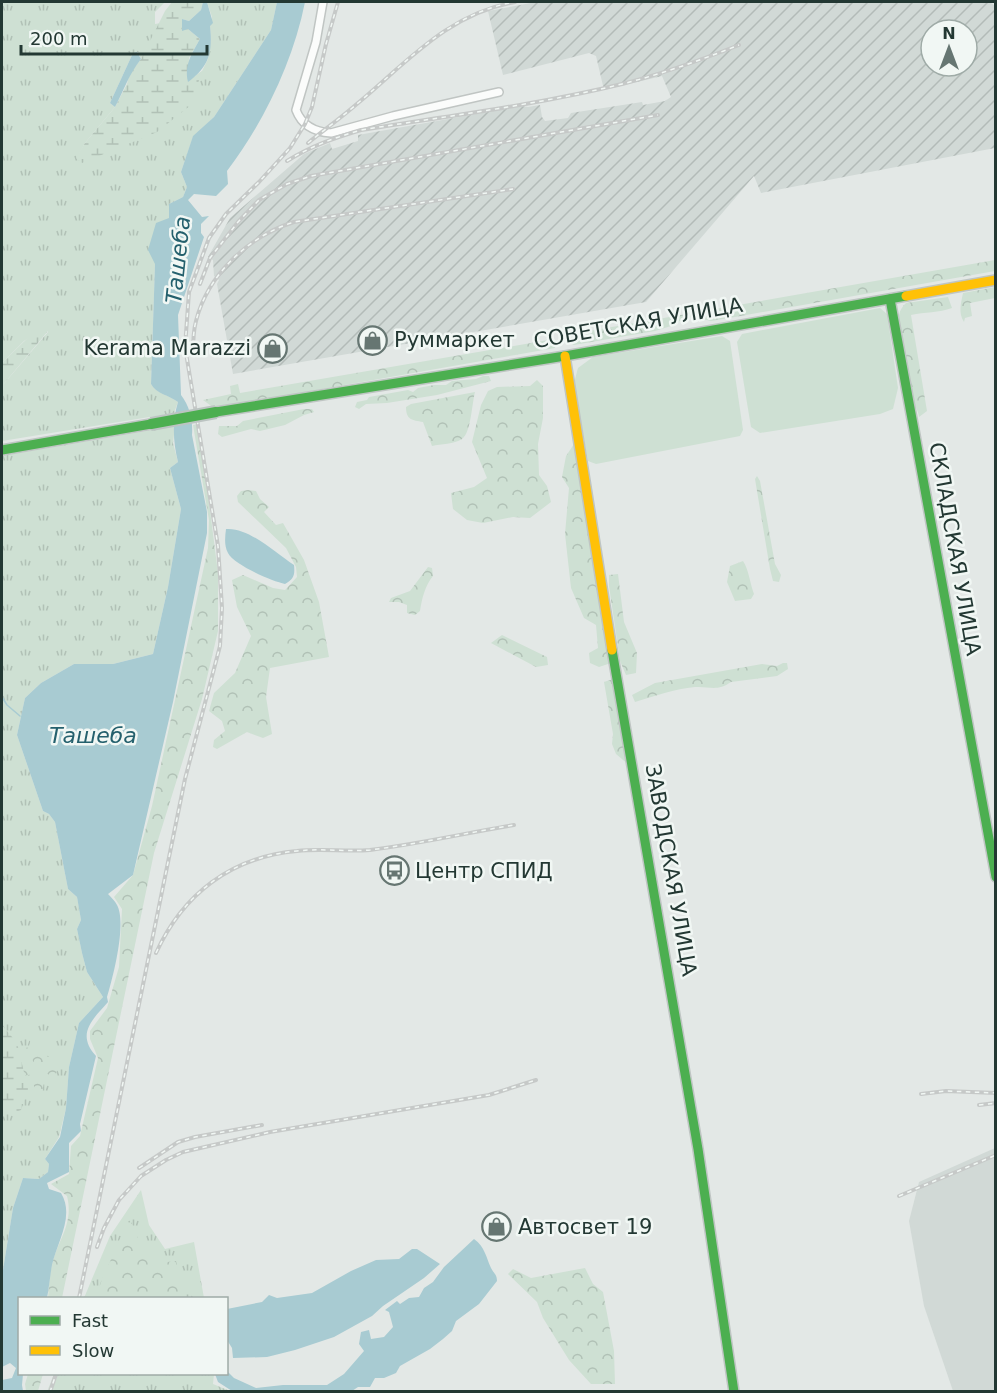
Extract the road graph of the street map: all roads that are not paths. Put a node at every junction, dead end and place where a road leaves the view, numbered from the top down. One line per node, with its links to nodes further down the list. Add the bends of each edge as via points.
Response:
1 (323, 2): 2 (street, via 297,110 305,124 331,133)
2 (499, 92)
3 (996, 280): 4 (street, СОВЕТСКАЯ УЛИЦА)
4 (890, 299): 5 (street, СОВЕТСКАЯ УЛИЦА); 7 (street, СКЛАДСКАЯ УЛИЦА)
5 (565, 356): 6 (street, СОВЕТСКАЯ УЛИЦА, bridge); 8 (street, ЗАВОДСКАЯ УЛИЦА, via 701,1168)
6 (2, 450)
7 (996, 877)
8 (734, 1392)

